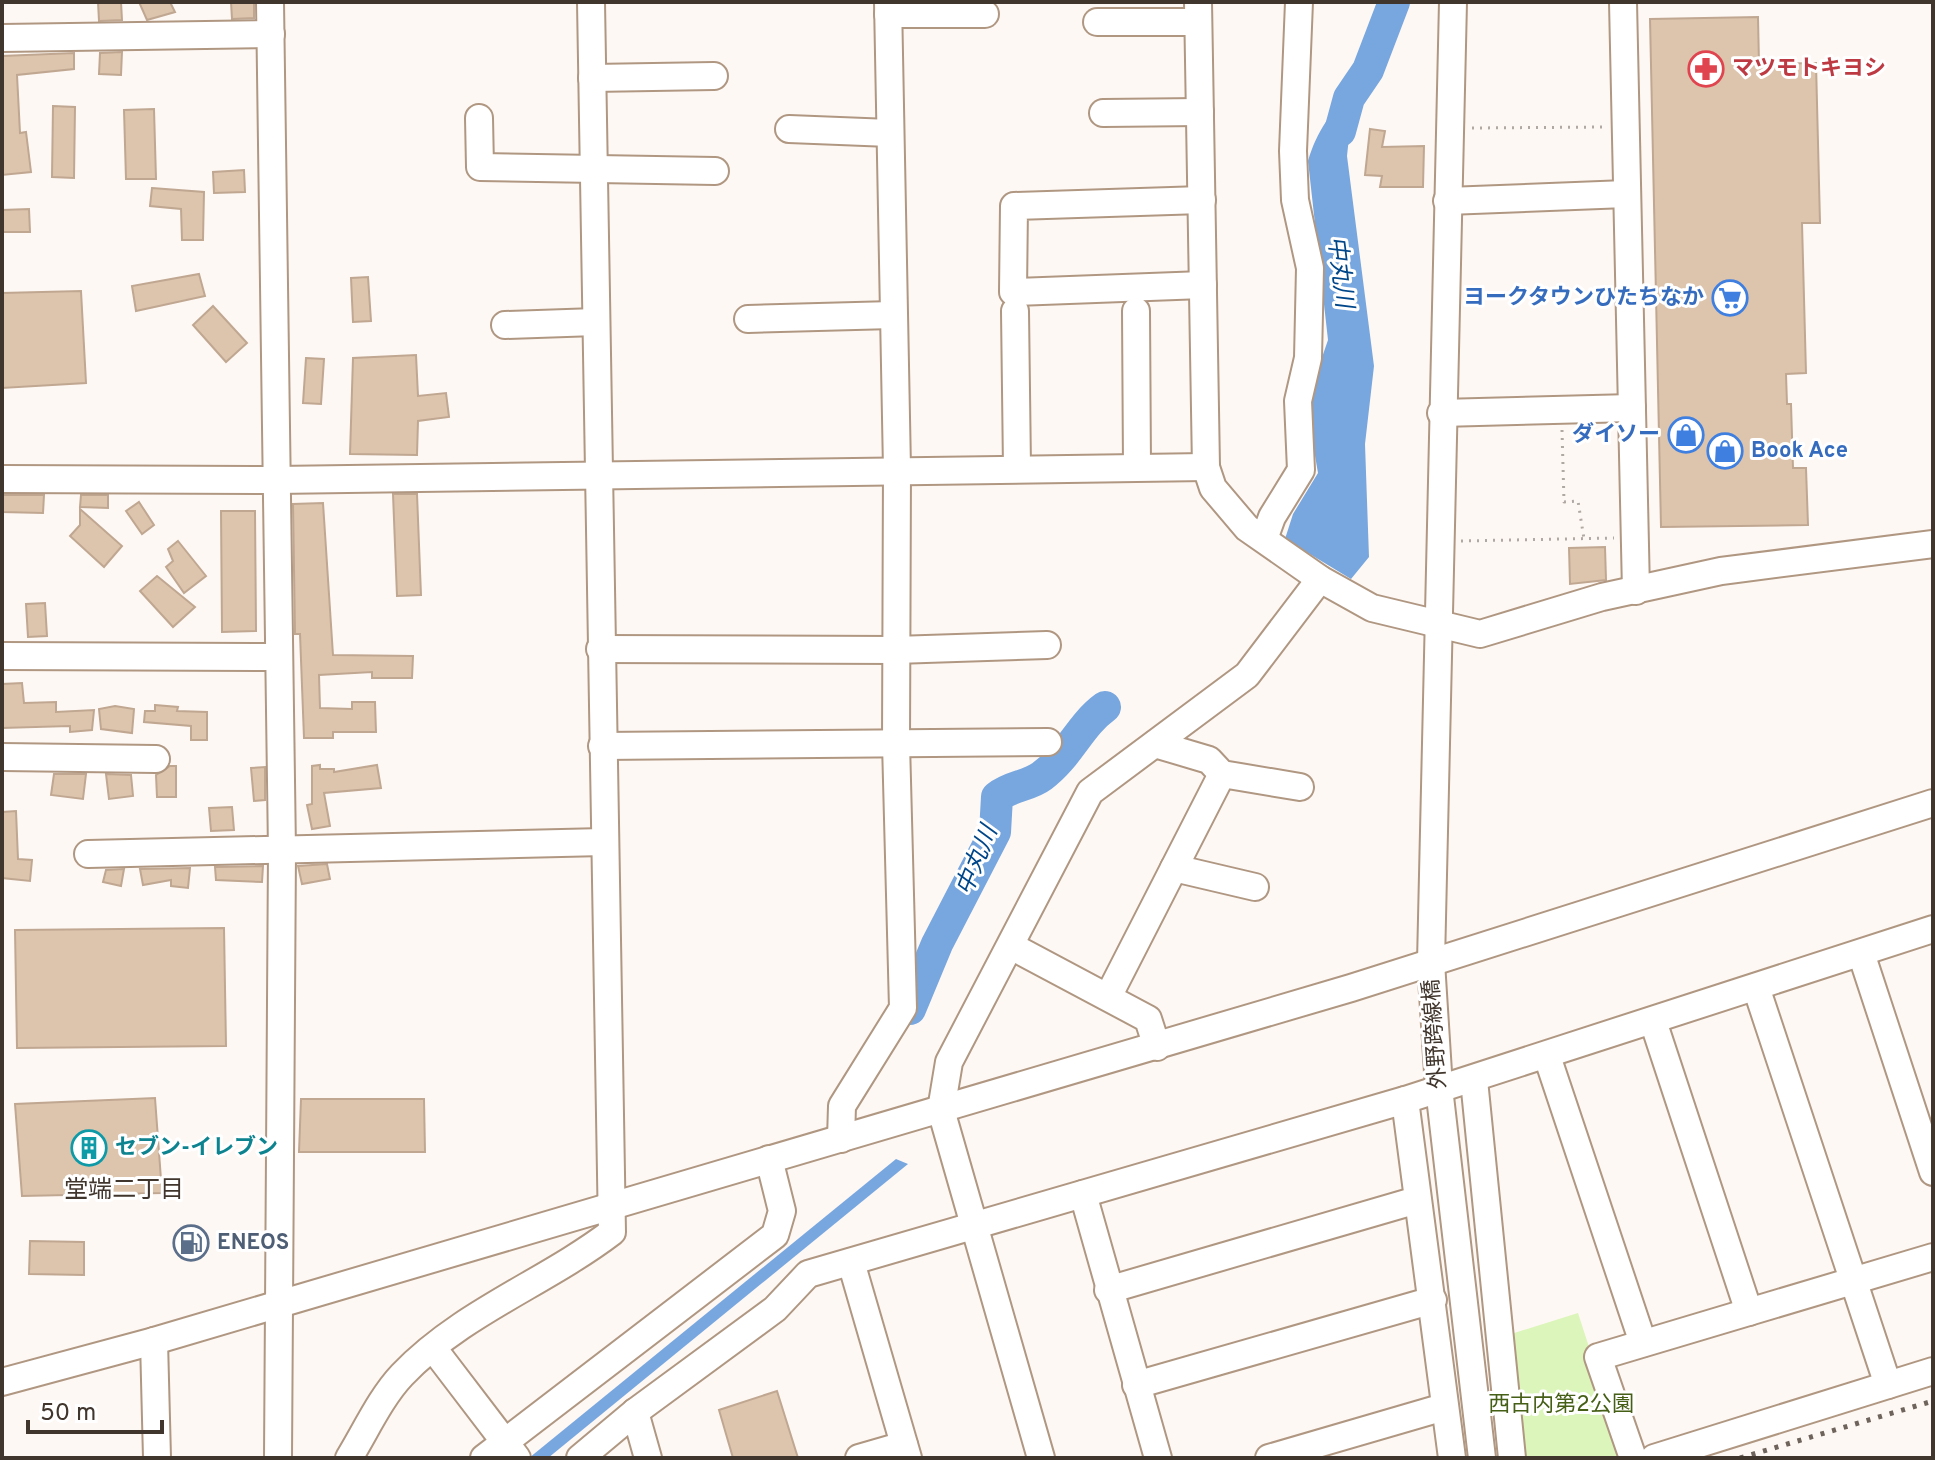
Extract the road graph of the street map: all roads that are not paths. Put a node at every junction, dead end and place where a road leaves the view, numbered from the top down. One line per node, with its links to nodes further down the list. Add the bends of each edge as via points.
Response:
1 (270, 2): 10 (street)
2 (591, 2): 13 (street)
3 (1299, 2): 40 (street, via 1295,200 1310,268 1308,358 1298,401 1301,470)
4 (1453, 2): 23 (street, 外野跨線橋)
5 (1623, 2): 21 (street)
6 (888, 8): 8 (street); 18 (street)
7 (1198, 12): 9 (street); 14 (street)
8 (985, 14)
9 (1097, 22)
10 (271, 34): 11 (street); 39 (street)
11 (2, 38)
12 (714, 76): 13 (street)
13 (592, 78): 19 (street)
14 (1200, 112): 15 (street); 22 (street)
15 (1103, 113)
16 (479, 118): 19 (street, via 480,167)
17 (789, 129): 18 (street)
18 (890, 133): 27 (street)
19 (593, 171): 20 (street); 29 (street)
20 (715, 171)
21 (1626, 194): 23 (street); 31 (street)
22 (1202, 200): 24 (street); 24 (street, via 1014,206 1013,292)
23 (1447, 201): 32 (street, 外野跨線橋)
24 (1203, 285): 34 (street)
25 (1015, 311): 35 (street)
26 (1136, 311): 33 (street)
27 (893, 315): 28 (street); 36 (street)
28 (748, 319)
29 (596, 322): 30 (street); 37 (street)
30 (505, 325)
31 (1632, 408): 32 (street); 43 (street)
32 (1441, 413): 44 (street, 外野跨線橋)
33 (1137, 467): 34 (street); 35 (street)
34 (1206, 467): 40 (street, via 1213,488 1247,528)
35 (1017, 468): 36 (street)
36 (897, 469): 37 (street); 47 (street)
37 (598, 473): 39 (street); 46 (street)
38 (2, 479): 39 (street)
39 (276, 480): 49 (street)
40 (1264, 539): 42 (street)
41 (1933, 544): 43 (street, via 1721,571)
42 (1320, 579): 44 (street, via 1372,608); 52 (street, via 1247,675)
43 (1636, 591): 44 (street, via 1480,634)
44 (1437, 626): 67 (street, 外野跨線橋)
45 (1047, 645): 47 (street)
46 (600, 649): 47 (street); 53 (street)
47 (895, 650): 51 (street)
48 (2, 656): 49 (street)
49 (278, 657): 60 (street)
50 (1048, 742): 51 (street)
51 (896, 743): 53 (street); 77 (street, via 903,1008 842,1106)
52 (1155, 744): 56 (street, via 1209,760); 65 (street, via 1090,792)
53 (602, 746): 59 (street)
54 (2, 757): 55 (street)
55 (156, 759)
56 (1222, 774): 57 (street); 62 (street)
57 (1300, 787)
58 (1932, 805): 67 (street)
59 (604, 842): 60 (street); 82 (street)
60 (282, 851): 61 (street); 89 (street)
61 (88, 854)
62 (1174, 868): 63 (street); 69 (street)
63 (1255, 887)
64 (1933, 929): 66 (street)
65 (1011, 946): 69 (street); 76 (street, via 949,1062)
66 (1861, 953): 68 (street); 79 (street)
67 (1431, 962): 71 (street); 74 (street, 外野跨線橋)
68 (1756, 987): 70 (street); 86 (street)
69 (1109, 995): 71 (street, via 1148,1019)
70 (1653, 1021): 72 (street); 90 (street)
71 (1157, 1047): 76 (street)
72 (1547, 1056): 73 (street); 92 (street)
73 (1474, 1080): 74 (street); 113 (street)
74 (1440, 1097): 75 (street); 112 (street, 外野跨線橋)
75 (1405, 1100): 80 (street); 81 (street)
76 (941, 1110): 77 (street); 83 (street)
77 (841, 1139): 78 (street)
78 (769, 1159): 82 (street); 101 (street, via 782,1211 775,1235)
79 (1933, 1172)
80 (1083, 1194): 83 (street); 87 (street)
81 (1417, 1200): 87 (street); 88 (street)
82 (609, 1206): 89 (street); 93 (street, via 612,1232 578,1258 513,1291)
83 (974, 1226): 85 (street); 108 (street)
84 (1933, 1257): 86 (street)
85 (851, 1262): 99 (street, via 808,1274 775,1309); 100 (street)
86 (1853, 1281): 90 (street); 97 (street)
87 (1108, 1290): 96 (street)
88 (1433, 1300): 96 (street); 98 (street)
89 (281, 1301): 91 (street); 103 (street)
90 (1749, 1312): 92 (street)
91 (154, 1341): 95 (street); 102 (street)
92 (1643, 1343): 114 (street, via 1598,1357)
93 (433, 1348): 101 (street); 104 (street, via 401,1376)
94 (1933, 1371): 97 (street)
95 (2, 1382)
96 (1136, 1385): 109 (street)
97 (1888, 1385): 115 (street)
98 (1444, 1407): 110 (street); 111 (street)
99 (635, 1412): 105 (street); 106 (street)
100 (906, 1451): 107 (street)
101 (502, 1453)
102 (157, 1458)
103 (278, 1458)
104 (349, 1458)
105 (580, 1458)
106 (648, 1458)
107 (859, 1458)
108 (1041, 1458)
109 (1158, 1458)
110 (1269, 1458)
111 (1452, 1458)
112 (1482, 1458)
113 (1512, 1458)
114 (1633, 1458)
115 (1654, 1458)

